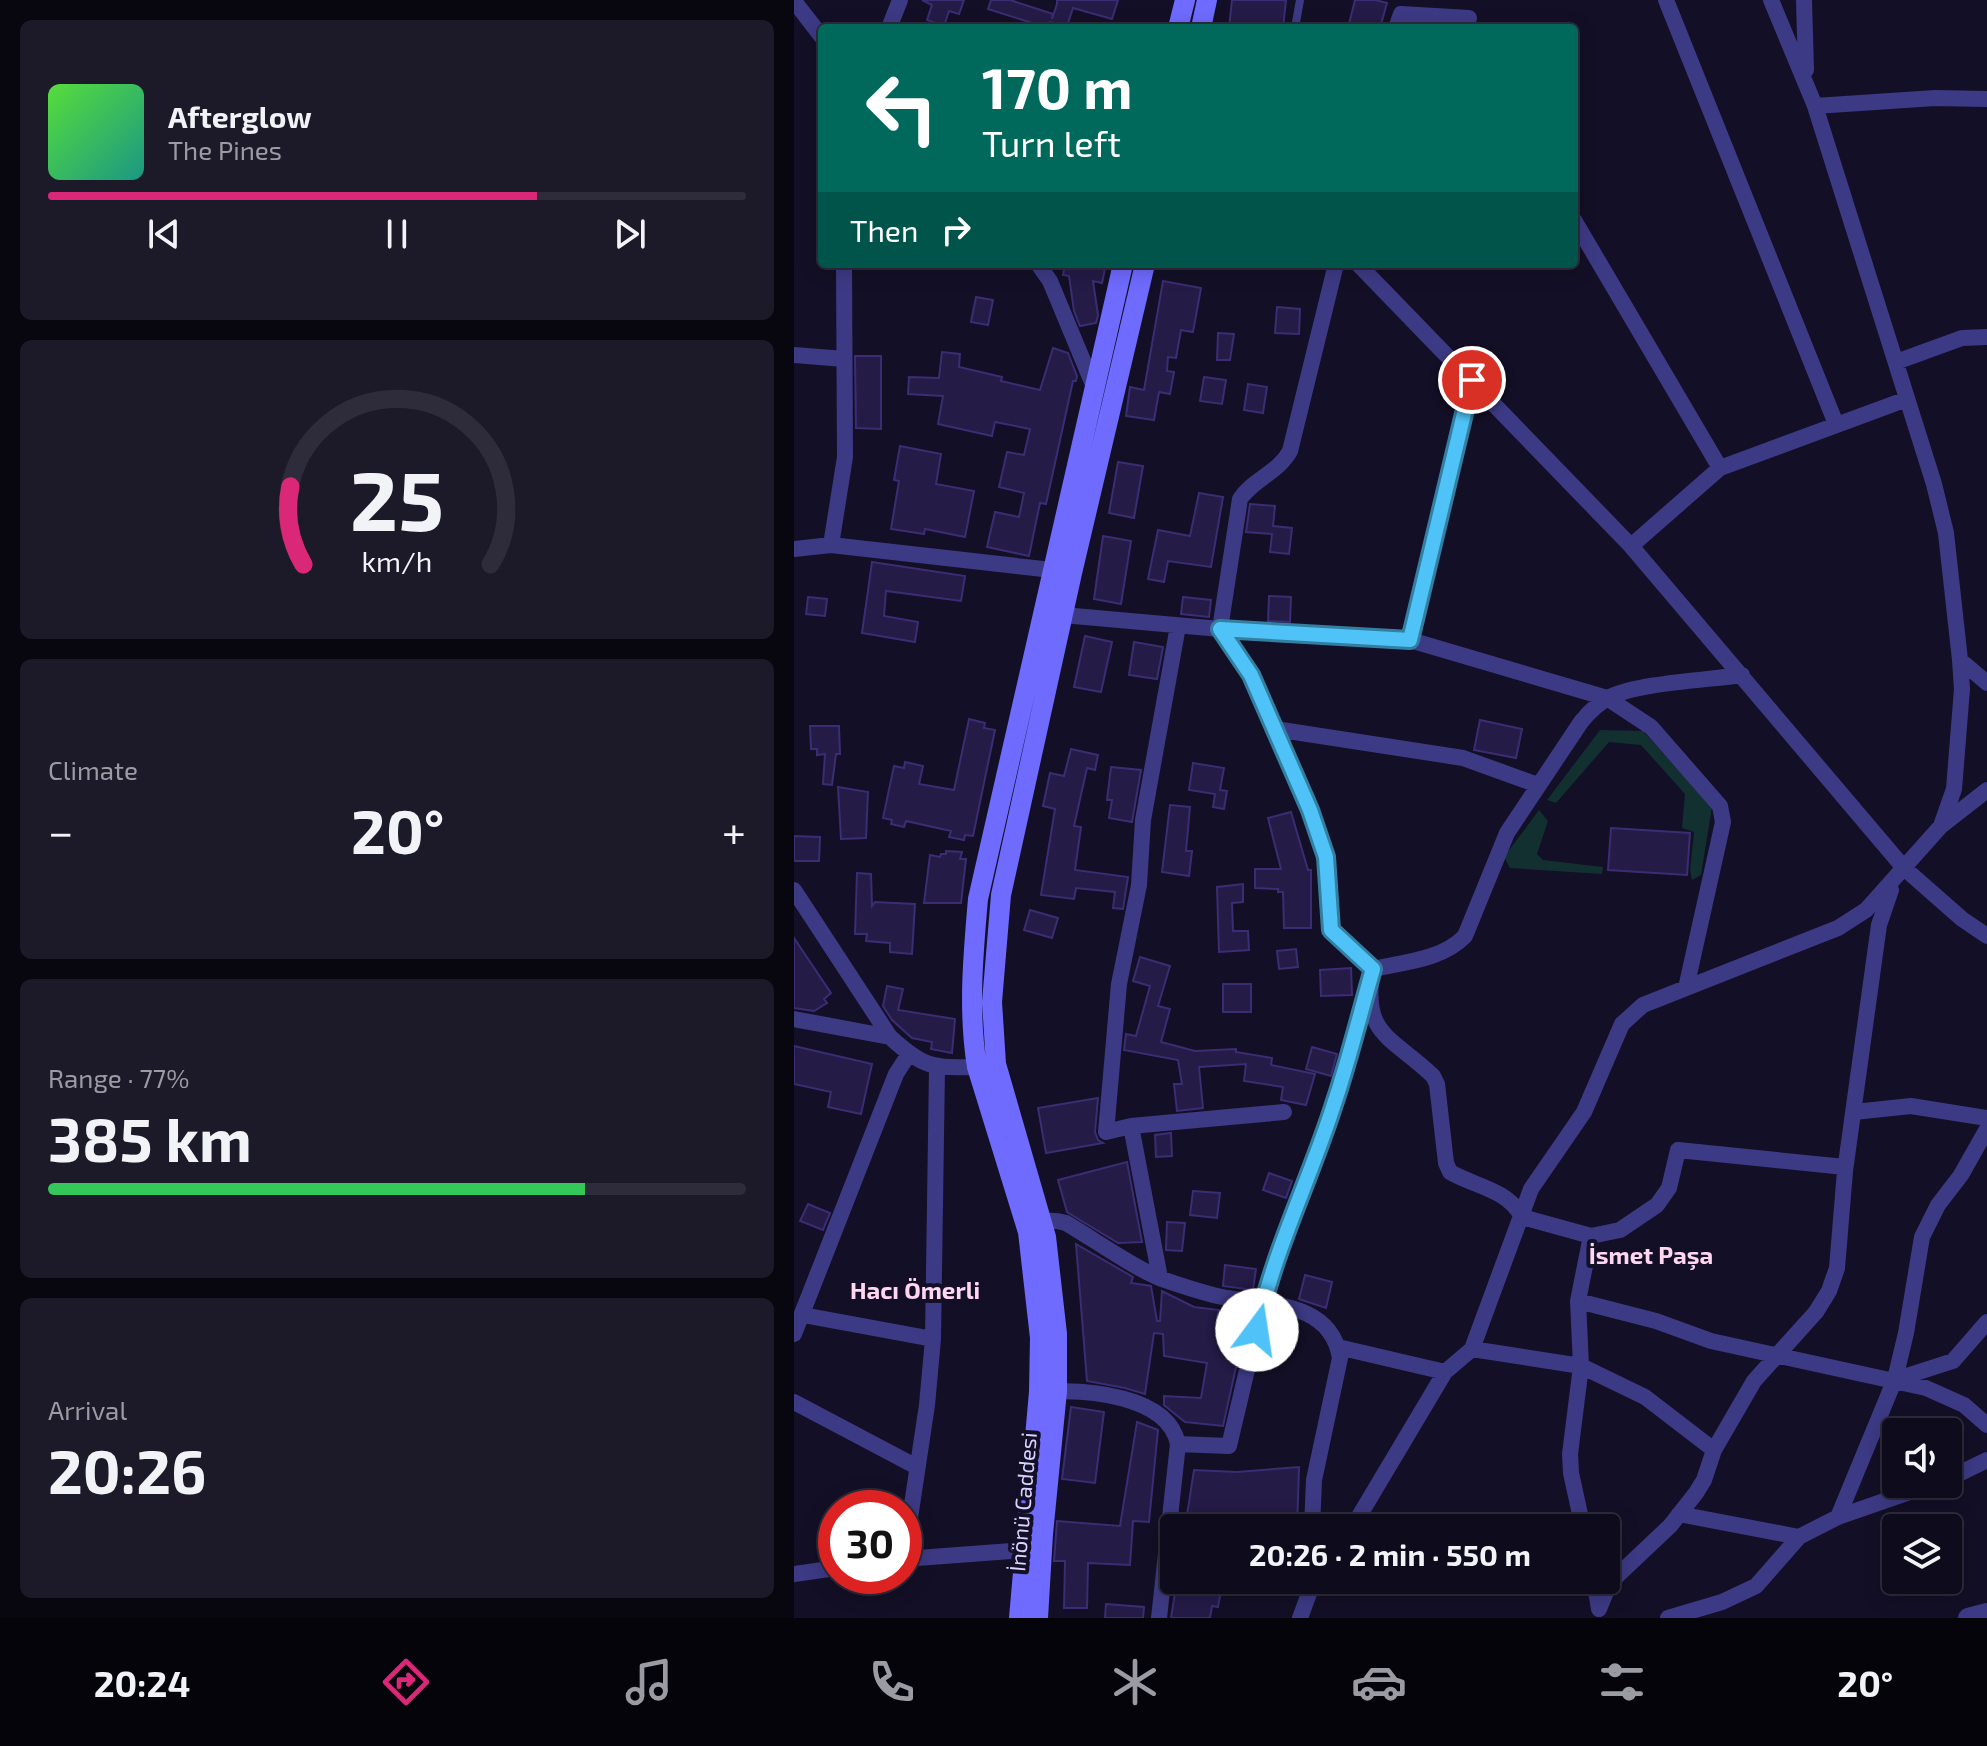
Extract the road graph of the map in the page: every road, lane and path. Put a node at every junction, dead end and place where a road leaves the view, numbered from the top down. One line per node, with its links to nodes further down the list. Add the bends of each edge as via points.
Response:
1 (900, 0): 11 (street)
2 (1185, 0): 12 (main road)
3 (1207, 0): 13 (main road)
4 (1300, 0): 14 (lane)
5 (1466, 0): 10 (street)
6 (1666, 0): 34 (street)
7 (1771, 0): 17 (street)
8 (1804, 0): 17 (street)
9 (795, 5): 16 (street)
10 (1470, 23): 15 (street, via 1401,14)
11 (891, 24)
12 (1179, 24)
13 (1202, 24)
14 (1296, 24)
15 (1397, 24)
16 (818, 32)
17 (1807, 82): 19 (street)
18 (1987, 99): 19 (street)
19 (1815, 106): 30 (street)
20 (1578, 227): 35 (street)
21 (844, 268): 29 (street)
22 (1041, 268): 32 (street)
23 (1122, 268): 32 (main road)
24 (1144, 268): 39 (main road)
25 (1335, 268): 42 (street, via 1290,451 1284,463 1240,499)
26 (1362, 268): 31 (street)
27 (1987, 337): 30 (street, via 1962,338)
28 (794, 355): 29 (street)
29 (844, 359): 36 (street, via 845,457)
30 (1896, 362): 33 (street)
31 (1472, 380): 37 (street); 43 (street)
32 (1094, 387): 39 (main road)
33 (1907, 399): 34 (street); 44 (street, via 1946,533)
34 (1836, 424): 35 (street)
35 (1720, 468): 37 (street)
36 (831, 545): 38 (street); 39 (street)
37 (1631, 546): 45 (street)
38 (794, 549)
39 (1062, 572): 40 (main road)
40 (1053, 614): 41 (street); 60 (main road, via 978,899 971,979); 69 (main road, via 1001,895 992,1002 996,1064)
41 (1178, 626): 42 (street); 65 (street, via 1119,984 1106,1132)
42 (1220, 629): 43 (street); 48 (street, via 1251,675)
43 (1410, 640): 47 (street)
44 (1960, 660): 46 (street); 51 (street, via 1954,789)
45 (1742, 675): 47 (street); 52 (street)
46 (1987, 683)
47 (1607, 698): 49 (street, via 1581,722); 56 (street, via 1651,727 1720,806 1723,822)
48 (1275, 729): 49 (street, via 1463,758); 55 (street, via 1326,857 1331,930)
49 (1538, 785): 55 (street, via 1507,833 1465,936 1443,953)
50 (1987, 790): 51 (street)
51 (1941, 826): 52 (street)
52 (1904, 868): 54 (street); 56 (street, via 1848,924); 63 (street, via 1887,896 1879,925)
53 (794, 890): 58 (street)
54 (1987, 936)
55 (1373, 969): 68 (street, via 1368,992 1373,1022 1437,1084 1450,1172 1515,1202); 73 (street, via 1334,1105)
56 (1686, 988): 68 (street, via 1643,1005 1622,1024 1594,1093 1538,1175)
57 (794, 1019): 58 (street)
58 (890, 1037): 59 (street)
59 (909, 1054): 61 (street); 74 (street, via 896,1074)
60 (977, 1067): 61 (street); 69 (main road)
61 (937, 1068): 77 (street)
62 (1284, 1112): 65 (street)
63 (1854, 1112): 64 (street, via 1911,1106); 67 (street)
64 (1987, 1118)
65 (1131, 1126): 71 (street)
66 (1987, 1129): 83 (street, via 1922,1237)
67 (1845, 1167): 70 (street, via 1678,1150 1669,1188 1657,1205 1620,1230); 80 (street, via 1837,1268 1829,1291)
68 (1522, 1217): 70 (street); 79 (street)
69 (1034, 1227): 71 (street, via 1055,1220 1066,1223); 84 (main road, via 1046,1237 1057,1334)
70 (1591, 1236): 72 (street)
71 (1160, 1278): 73 (street)
72 (1578, 1301): 80 (street); 81 (street)
73 (1263, 1302): 78 (street, via 1316,1318 1329,1328); 87 (street, via 1229,1446)
74 (803, 1315): 76 (street); 77 (street)
75 (1987, 1322): 83 (street, via 1953,1361)
76 (794, 1334)
77 (933, 1339): 90 (street)
78 (1338, 1347): 82 (street); 94 (street, via 1338,1379 1314,1480)
79 (1472, 1349): 81 (street); 82 (street)
80 (1775, 1355): 83 (street); 88 (street)
81 (1581, 1366): 88 (street, via 1645,1397); 96 (street, via 1570,1454)
82 (1445, 1372): 95 (street)
83 (1895, 1379): 86 (street, via 1948,1395); 98 (street)
84 (1048, 1392): 87 (street, via 1098,1393 1149,1409 1171,1425); 100 (main road, İnönü Caddesi); 108 (main road, İnönü Caddesi)
85 (794, 1402): 90 (street)
86 (1987, 1425)
87 (1178, 1444): 109 (street)
88 (1714, 1450): 97 (street, via 1704,1480)
89 (1987, 1460): 91 (street)
90 (917, 1467): 92 (street)
91 (1962, 1472)
92 (914, 1490)
93 (1893, 1498): 98 (street)
94 (1313, 1514)
95 (1362, 1514)
96 (1580, 1514)
97 (1679, 1514): 99 (street); 105 (street, via 1617,1576)
98 (1838, 1517): 99 (street)
99 (1799, 1537): 111 (street, via 1756,1586)
100 (1025, 1550): 101 (street); 107 (main road, İnönü Caddesi)
101 (922, 1557)
102 (818, 1571): 103 (street)
103 (794, 1574)
104 (1307, 1594): 110 (street)
105 (1600, 1613)
106 (1987, 1613): 112 (street)
107 (1019, 1618)
108 (1038, 1618)
109 (1159, 1618)
110 (1300, 1618)
111 (1668, 1618)
112 (1968, 1618)

